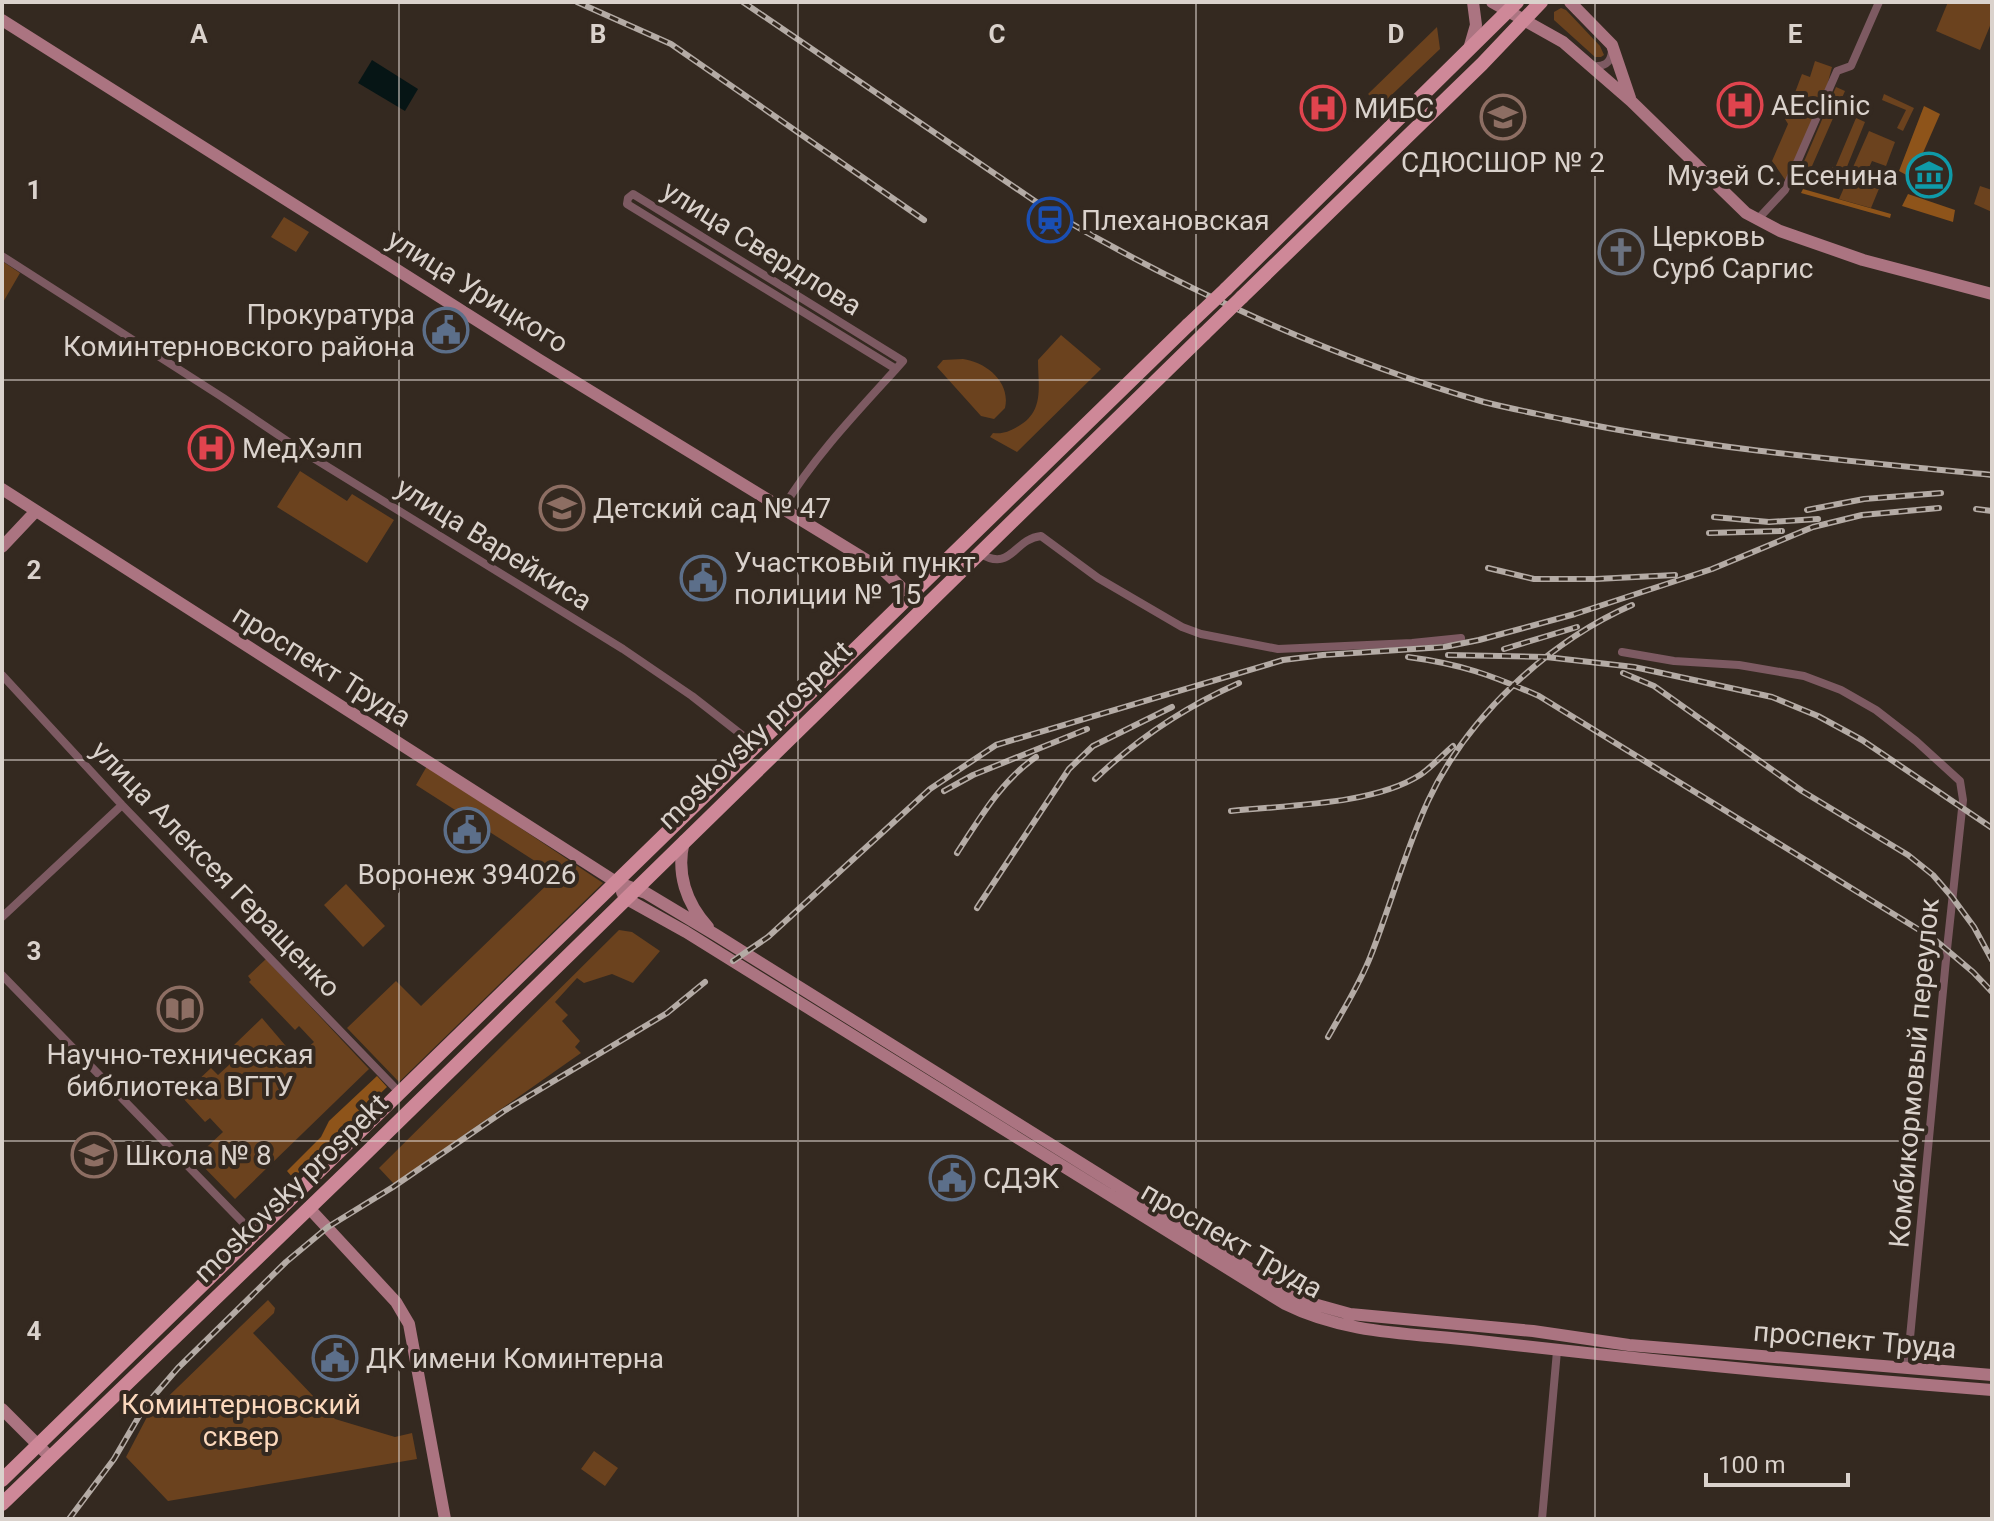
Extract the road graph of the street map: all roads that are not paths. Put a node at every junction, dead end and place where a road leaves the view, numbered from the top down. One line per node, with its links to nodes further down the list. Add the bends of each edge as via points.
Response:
1 (1473, 2): 10 (main road, via 1476,25)
2 (1492, 2): 6 (main road)
3 (1541, 2): 8 (main road, moskovsky prospekt)
4 (1570, 2): 9 (main road)
5 (1879, 2): 13 (street, via 1851,66 1837,71 1785,190)
6 (1513, 7): 8 (main road); 10 (main road, moskovsky prospekt)
7 (2, 20): 18 (main road, улица Урицкого)
8 (1525, 21): 11 (main road, via 1563,42); 21 (main road, moskovsky prospekt, bridge)
9 (1612, 45): 11 (street, via 1607,63); 12 (main road)
10 (1467, 54): 22 (main road, moskovsky prospekt, bridge)
11 (1591, 66): 12 (main road)
12 (1631, 101): 13 (main road)
13 (1758, 219): 15 (main road, via 1863,260)
14 (2, 256): 27 (street, улица Варейкиса, via 302,451 623,649)
15 (1992, 294)
16 (896, 369): 16 (street, улица Свердлова, via 903,361 633,194 628,198 627,204); 18 (street, via 839,431)
17 (2, 489): 19 (main road, проспект Труда)
18 (783, 508): 22 (main road, улица Урицкого, via 883,570)
19 (36, 511): 20 (main road); 30 (main road, проспект Труда)
20 (2, 547)
21 (979, 552): 23 (main road, moskovsky prospekt); 24 (street, via 998,560 1030,537 1041,536 1098,578 1182,627 1244,643 1278,649)
22 (910, 595): 23 (main road, улица Урицкого); 27 (main road, moskovsky prospekt)
23 (923, 608): 29 (main road, moskovsky prospekt)
24 (1461, 638)
25 (1622, 652): 41 (street, Комбикормовый переулок, via 1804,676 1841,690 1876,710 1960,781 1963,800)
26 (2, 675): 28 (street, улица Алексея Геращенко)
27 (756, 746): 30 (main road, moskovsky prospekt)
28 (122, 805): 32 (street); 35 (street, улица Алексея Геращенко)
29 (684, 840): 31 (main road, moskovsky prospekt); 33 (main road, via 682,881 698,914)
30 (616, 882): 31 (main road, проспект Труда); 35 (main road, moskovsky prospekt)
31 (630, 894): 33 (main road, проспект Труда, via 646,893); 36 (main road, moskovsky prospekt); 38 (main road, проспект Труда)
32 (2, 917)
33 (716, 935): 38 (main road, проспект Труда)
34 (2, 975): 37 (street)
35 (400, 1093): 37 (main road, moskovsky prospekt)
36 (309, 1208): 47 (main road, moskovsky prospekt); 50 (main road, via 396,1302 409,1324)
37 (254, 1234): 46 (main road, moskovsky prospekt)
38 (1189, 1237): 39 (main road, проспект Труда, via 1292,1295 1350,1314); 40 (main road, проспект Труда, via 1308,1316 1357,1329)
39 (1559, 1335): 40 (main road); 41 (main road, проспект Труда)
40 (1557, 1351): 43 (main road, проспект Труда); 51 (street)
41 (1907, 1369): 42 (main road, проспект Труда); 43 (main road)
42 (1992, 1375)
43 (1905, 1384): 44 (main road, проспект Труда)
44 (1992, 1390)
45 (2, 1409): 46 (main road)
46 (38, 1445): 47 (main road); 48 (main road, moskovsky prospekt)
47 (50, 1457): 49 (main road, moskovsky prospekt)
48 (2, 1480)
49 (2, 1504)
50 (445, 1519)
51 (1542, 1519)

